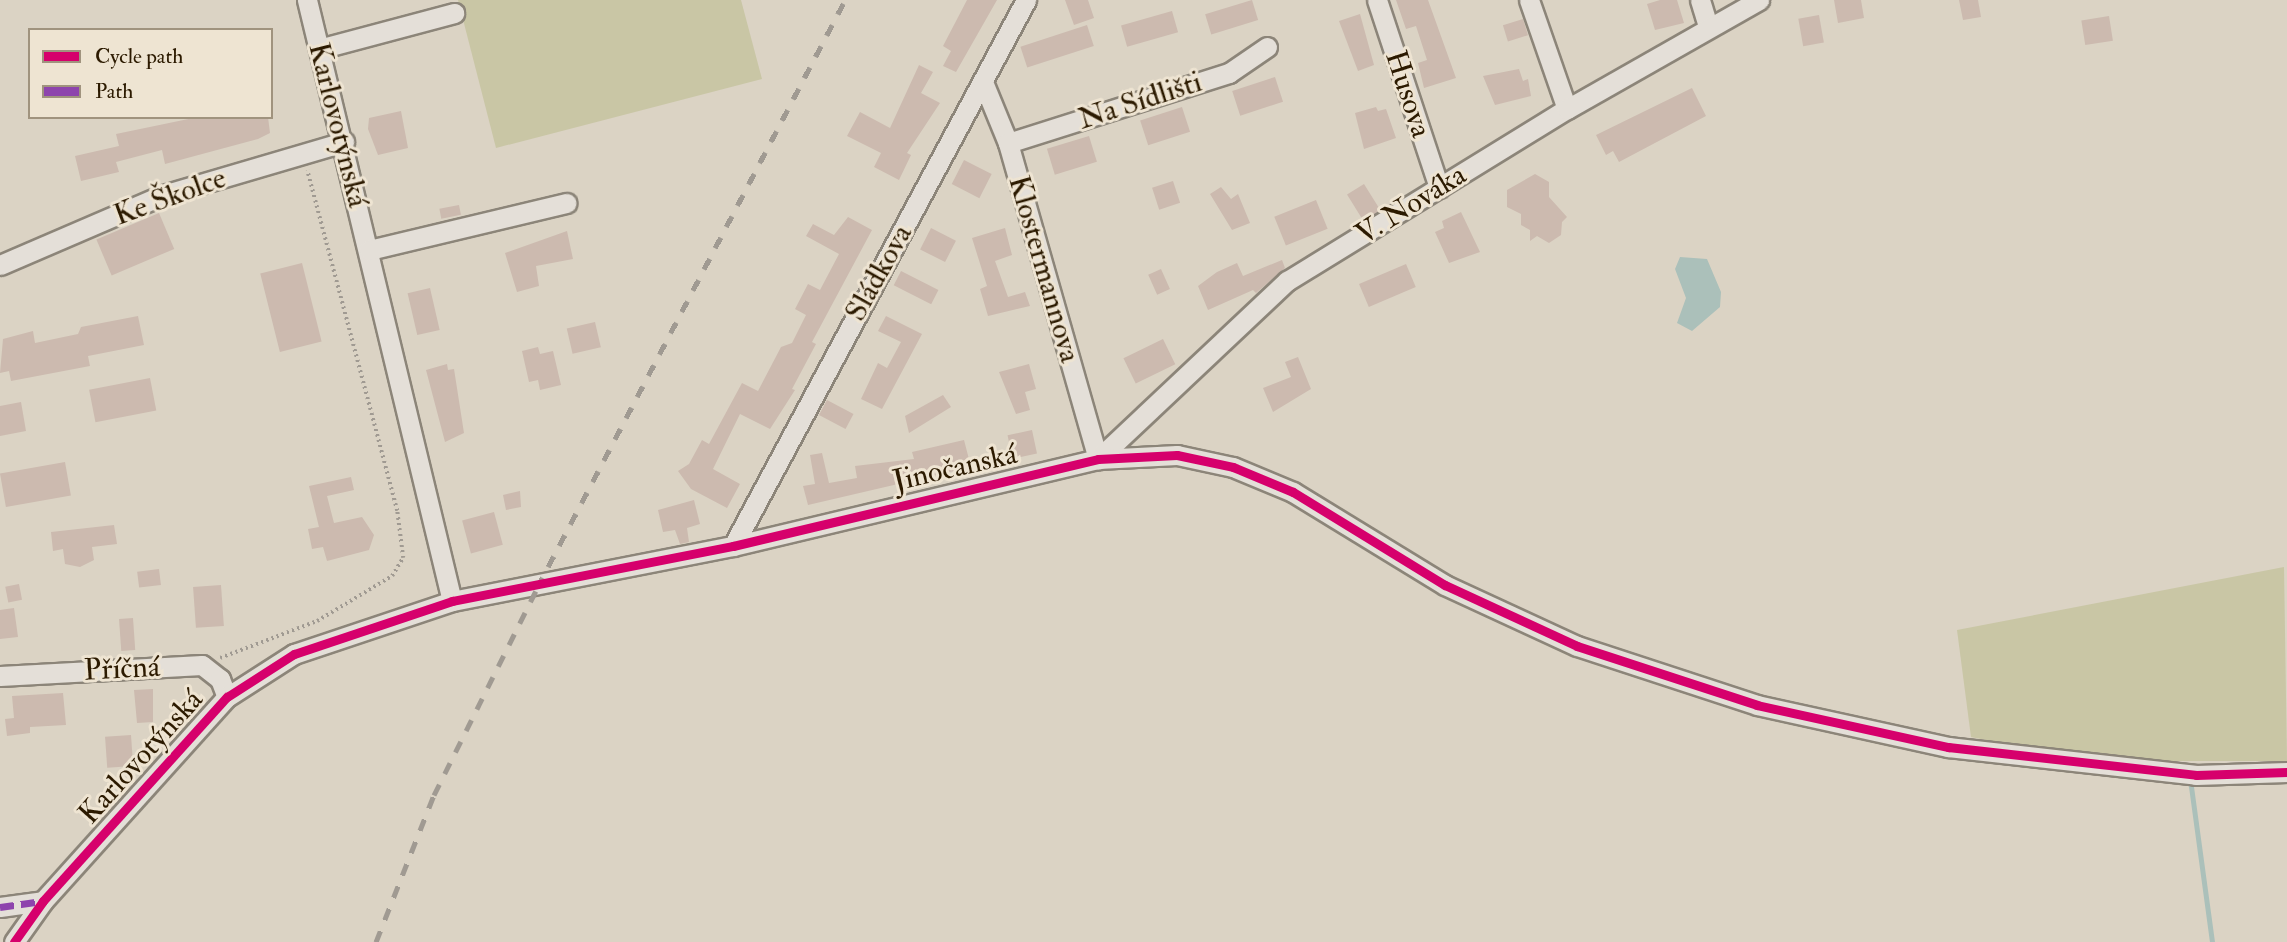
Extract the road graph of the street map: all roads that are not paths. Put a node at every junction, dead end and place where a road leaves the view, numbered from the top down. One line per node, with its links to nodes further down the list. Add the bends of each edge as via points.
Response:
1 (307, 0): 10 (street, Karlovotýnská)
2 (1026, 0): 11 (street, Sládkova)
3 (1377, 0): 15 (street, Husova)
4 (1530, 0): 12 (street)
5 (1700, 0): 8 (street)
6 (1759, 0): 8 (street, V. Nováka)
7 (454, 13): 10 (street)
8 (1708, 26): 12 (street, V. Nováka)
9 (1267, 47): 14 (street, Na Sídlišti, via 1229,73)
10 (319, 49): 13 (street, Karlovotýnská)
11 (983, 82): 14 (street, Klostermannova); 20 (street, Sládkova)
12 (1566, 109): 15 (street, V. Nováka)
13 (344, 142): 17 (street, Karlovotýnská); 18 (street, Ke Školce, via 160,196)
14 (1008, 143): 19 (street, Klostermannova)
15 (1439, 188): 19 (street, V. Nováka, via 1287,281)
16 (566, 202): 17 (street, Karlovotýnská)
17 (369, 250): 21 (street, Karlovotýnská)
18 (0, 265)
19 (1098, 459): 20 (street, Jinočanská); 24 (street, Jinočanská, via 1177,456 1233,467 1293,492 1445,585 1577,646 1757,705 1920,741 2196,775)
20 (733, 546): 21 (street, Jinočanská)
21 (452, 601): 23 (street, Karlovotýnská, via 294,654)
22 (0, 676): 23 (street, Příčná, via 202,665 220,679)
23 (227, 697): 25 (street, Karlovotýnská)
24 (2287, 772)
25 (43, 901): 26 (street); 27 (street, Karlovotýnská)
26 (0, 907)
27 (14, 942)

